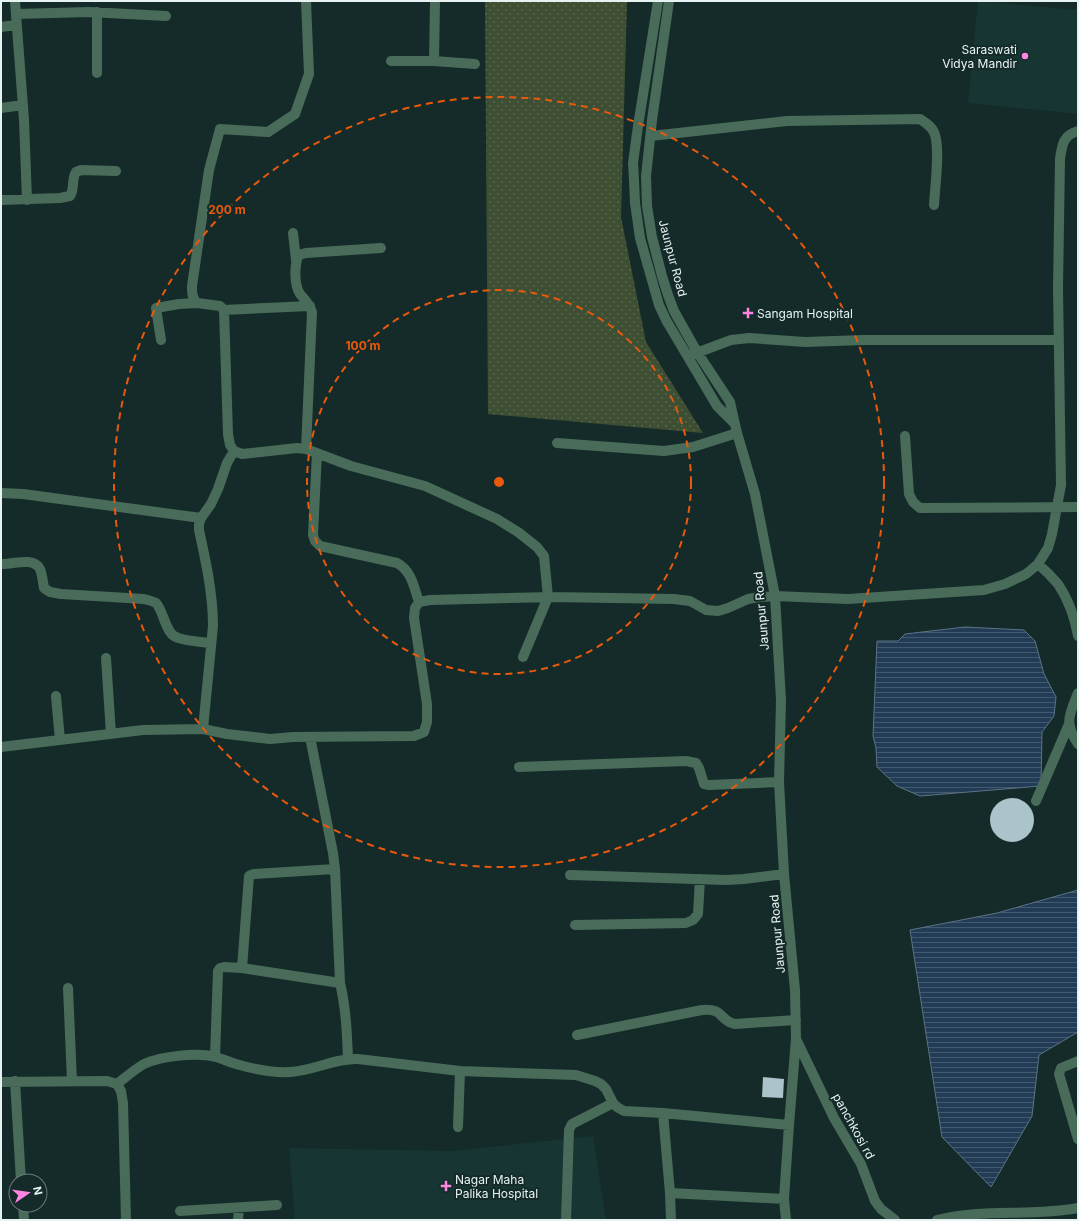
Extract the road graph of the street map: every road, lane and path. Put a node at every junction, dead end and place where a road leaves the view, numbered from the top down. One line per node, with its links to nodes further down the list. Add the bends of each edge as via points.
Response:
1 (15, 1): 7 (street)
2 (306, 1): 26 (street, via 309,74 295,114 268,132 220,129 209,170 192,286 193,300)
3 (435, 1): 12 (street)
4 (658, 1): 32 (street, via 634,156 635,203 640,238 659,305)
5 (669, 1): 18 (street, Jaunpur Road)
6 (97, 12): 7 (street); 8 (street); 14 (street)
7 (16, 14): 9 (street)
8 (166, 16)
9 (16, 25): 10 (street); 15 (street)
10 (1, 27)
11 (391, 61): 12 (street)
12 (434, 61): 13 (street)
13 (475, 64)
14 (97, 73)
15 (23, 105): 16 (street); 21 (street)
16 (1, 108)
17 (1078, 132): 30 (street, via 1072,133 1062,143 1060,159)
18 (651, 136): 22 (street, via 787,121 920,119 928,124 935,134 937,148); 31 (street, Jaunpur Road, via 646,176 652,237 674,311)
19 (116, 171): 21 (street, via 81,170 73,176 70,196)
20 (1, 200): 21 (street)
21 (27, 200)
22 (934, 205)
23 (294, 233): 25 (street)
24 (381, 248): 25 (street, via 306,253 299,255)
25 (296, 260): 27 (street, via 297,288)
26 (197, 303): 28 (street, via 220,306); 29 (street, via 156,308)
27 (310, 306): 28 (street); 36 (street, via 312,312)
28 (224, 310): 37 (street, via 228,434)
29 (161, 340)
30 (1059, 340): 31 (street, via 805,342 749,338 731,340); 41 (street, via 1061,485)
31 (697, 352): 32 (street); 33 (street, Jaunpur Road, via 727,396)
32 (688, 356): 33 (street, via 717,406)
33 (736, 428): 35 (street, via 693,447 664,451); 45 (street, Jaunpur Road, via 755,494)
34 (905, 436): 41 (street, via 909,494 920,508)
35 (557, 443)
36 (306, 449): 37 (street, via 242,454); 38 (street)
37 (234, 452): 42 (street, via 211,504)
38 (317, 453): 46 (street, via 351,466 425,486 497,519 518,532 544,556); 47 (street, via 313,535 315,541 320,546 397,563 404,567 409,572)
39 (1, 493): 42 (street)
40 (1078, 507): 41 (street)
41 (1057, 508): 44 (street, via 1048,548)
42 (201, 518): 50 (street, via 199,530 212,597)
43 (1, 564): 50 (street, via 35,564 40,570 44,588 50,592 151,600 157,604 173,636)
44 (1038, 564): 45 (street, via 1026,574 984,590 848,599); 48 (street, via 1058,584)
45 (775, 596): 46 (street, via 748,599 718,611 706,610 690,601); 63 (street, Jaunpur Road, via 781,700)
46 (548, 597): 47 (street); 51 (street)
47 (419, 602): 58 (street, via 415,608 414,618 427,704 424,732 414,736)
48 (1076, 617): 49 (street)
49 (1078, 636)
50 (212, 643): 56 (street)
51 (523, 657)
52 (106, 658): 57 (street)
53 (1078, 694): 55 (street, via 1070,712)
54 (56, 696): 59 (street)
55 (1069, 724): 60 (street, via 1071,734); 64 (street)
56 (203, 729): 57 (street, via 144,730); 58 (street, via 270,739)
57 (111, 734): 59 (street)
58 (310, 737): 65 (street)
59 (60, 740): 61 (street)
60 (1078, 744)
61 (1, 747)
62 (519, 767): 63 (street, via 686,760 696,763 700,768 704,784)
63 (779, 782): 66 (street, Jaunpur Road)
64 (1036, 801)
65 (335, 869): 70 (street, via 249,876); 71 (street)
66 (784, 874): 68 (street, via 744,879); 73 (street, Jaunpur Road)
67 (570, 875): 68 (street)
68 (700, 879): 69 (street, via 698,914 686,923)
69 (575, 925)
70 (242, 968): 71 (street); 76 (street, via 224,967 218,971)
71 (340, 982): 77 (street, via 347,1020)
72 (68, 988): 81 (street)
73 (796, 1020): 74 (street, via 735,1024 711,1009); 75 (street, Jaunpur Road)
74 (577, 1035)
75 (796, 1039): 86 (street, Jaunpur Road); 101 (street, panchkosi rd, via 834,1118 862,1164 875,1201)
76 (215, 1057): 77 (street, via 273,1072 307,1070); 83 (street, via 170,1057 144,1064)
77 (348, 1059): 79 (street)
78 (1078, 1061): 88 (street, via 1061,1068 1059,1074)
79 (460, 1071): 84 (street, via 576,1075 601,1084); 87 (street)
80 (15, 1081): 81 (street); 82 (street); 89 (street)
81 (72, 1081): 83 (street, via 108,1081)
82 (1, 1082)
83 (117, 1084): 96 (street, via 121,1091 122,1103)
84 (613, 1103): 85 (street, via 624,1112); 98 (street, via 572,1124 569,1130)
85 (663, 1113): 86 (street); 90 (street)
86 (789, 1125): 91 (street, Jaunpur Road)
87 (458, 1128)
88 (1078, 1139)
89 (21, 1173)
90 (670, 1193): 91 (street); 99 (street)
91 (784, 1199): 100 (street, Jaunpur Road)
92 (277, 1206): 93 (street)
93 (239, 1208): 95 (street); 97 (street)
94 (1078, 1208): 102 (street, via 1060,1211 969,1214)
95 (180, 1211)
96 (126, 1220)
97 (238, 1220)
98 (566, 1220)
99 (671, 1220)
100 (786, 1220)
101 (895, 1220)
102 (937, 1220)

